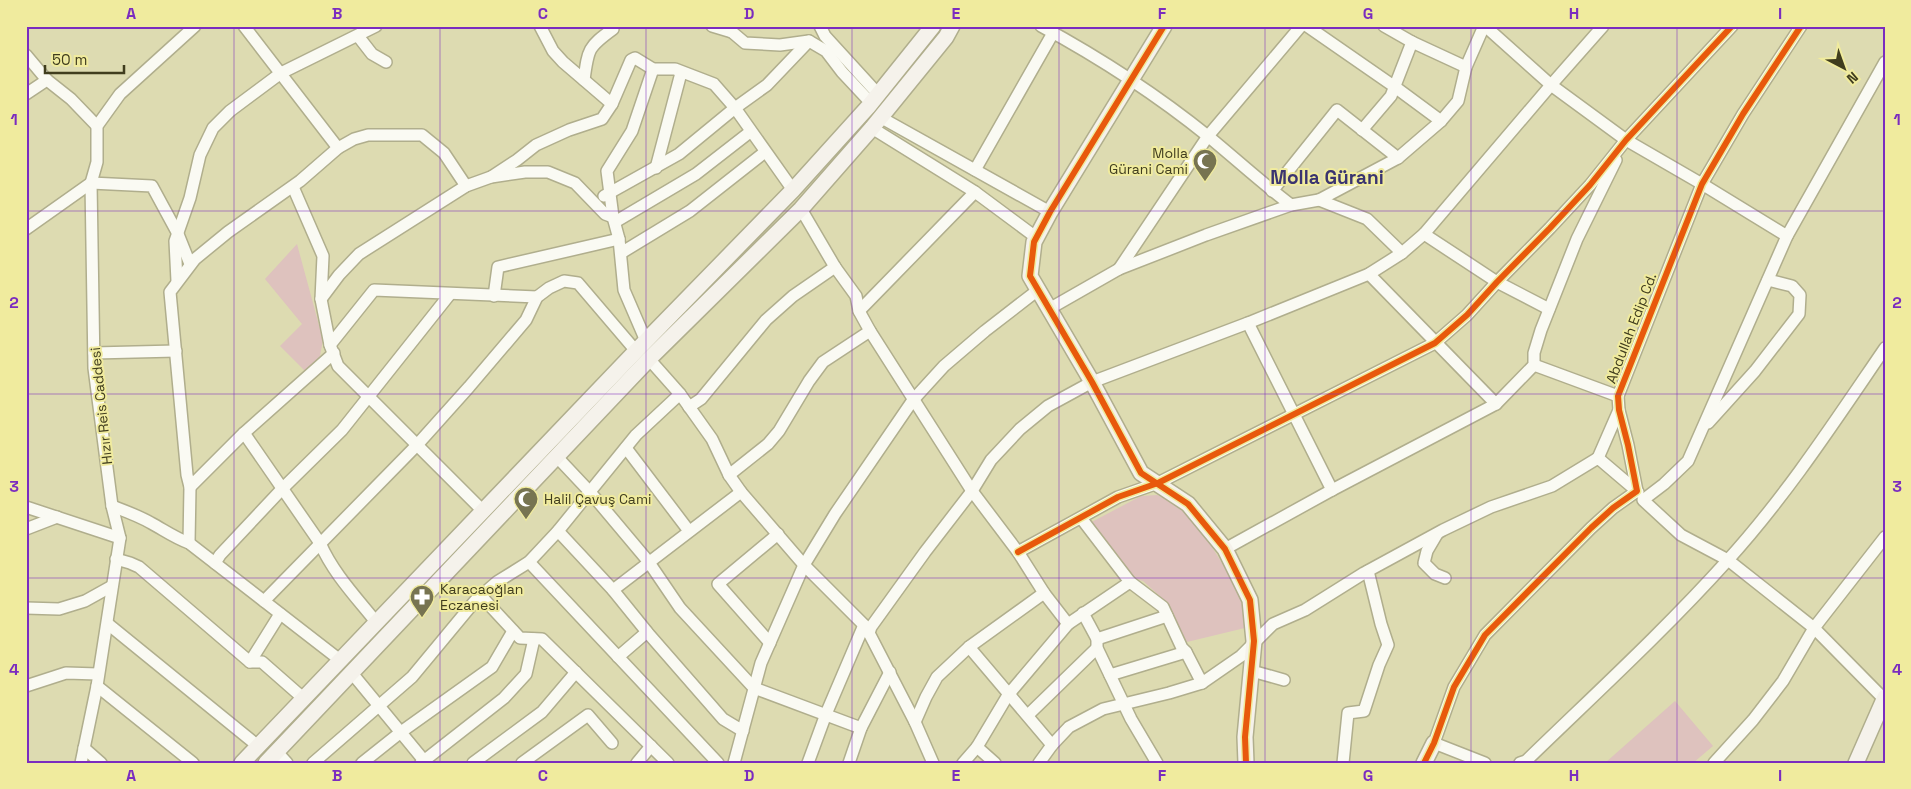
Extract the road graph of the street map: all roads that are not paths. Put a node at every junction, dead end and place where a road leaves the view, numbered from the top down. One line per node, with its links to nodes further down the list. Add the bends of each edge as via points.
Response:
1 (195, 26): 42 (street, via 120,94)
2 (244, 26): 29 (street)
3 (376, 26): 21 (street)
4 (540, 26): 32 (street, via 553,51)
5 (712, 26): 18 (street)
6 (933, 26): 37 (main road)
7 (952, 26): 41 (main road)
8 (1041, 26): 20 (street)
9 (1164, 26): 33 (main road)
10 (1301, 26): 45 (street)
11 (1307, 26): 35 (street)
12 (1384, 26): 22 (street)
13 (1485, 26): 27 (street); 34 (street)
14 (1603, 26): 34 (street)
15 (1732, 26): 46 (street)
16 (1801, 26): 54 (street, Abdullah Edip Cd.)
17 (613, 29): 32 (street, via 588,52)
18 (730, 29): 23 (street, via 745,43)
19 (825, 30): 23 (street); 37 (street)
20 (1053, 33): 33 (street); 51 (street)
21 (358, 36): 25 (street, via 372,54); 29 (street)
22 (1412, 42): 27 (street); 35 (street)
23 (814, 44): 37 (street, via 826,50 842,72); 39 (street)
24 (26, 55): 31 (street)
25 (386, 62)
26 (1885, 62): 70 (street)
27 (1466, 67): 40 (street, via 1458,100)
28 (654, 69): 30 (street, via 675,69); 38 (street, via 635,58 631,60); 60 (street, via 632,131 607,170)
29 (281, 73): 47 (street); 68 (street, via 230,111 213,128 200,155)
30 (681, 73): 39 (street, via 714,84); 50 (street)
31 (46, 80): 36 (street); 42 (street, via 72,99)
32 (584, 80): 38 (street)
33 (1132, 80): 45 (street); 65 (main road)
34 (1551, 85): 46 (street); 69 (street)
35 (1396, 86): 40 (street); 43 (street)
36 (26, 94)
37 (874, 98): 57 (main road)
38 (612, 104): 52 (street, via 602,119 536,145)
39 (735, 108): 44 (street); 50 (street, via 679,154)
40 (1441, 120): 49 (street)
41 (876, 123): 51 (street); 59 (street); 64 (main road)
42 (97, 126): 53 (street, Hızır Reis Caddesi, via 97,162)
43 (1362, 130): 49 (street); 58 (street, via 1337,110)
44 (750, 132): 48 (street); 66 (street, via 696,174)
45 (1208, 136): 58 (street); 77 (street)
46 (1626, 140): 54 (street); 81 (street, via 1590,186); 88 (street, via 1577,239)
47 (338, 148): 55 (street); 56 (street, via 368,135 422,135 444,153)
48 (765, 152): 57 (street); 73 (street, via 690,211)
49 (1398, 158): 62 (street)
50 (656, 168): 60 (street)
51 (975, 170): 65 (street)
52 (491, 177): 56 (street); 61 (street, via 548,172 575,183)
53 (90, 183): 67 (street); 68 (street, via 152,186); 97 (street, Hızır Reis Caddesi)
54 (1702, 184): 70 (street); 101 (street, Abdullah Edip Cd.)
55 (293, 186): 75 (street, via 228,232); 86 (street, via 323,256)
56 (466, 186): 86 (street, via 359,254)
57 (793, 190): 95 (main road)
58 (1272, 190): 63 (street)
59 (975, 192): 71 (street); 89 (street)
60 (609, 193): 61 (street); 66 (street)
61 (591, 198): 66 (street)
62 (1319, 200): 63 (street); 74 (street, via 1368,218)
63 (1291, 205): 77 (street)
64 (800, 209): 76 (street); 95 (main road)
65 (1050, 212): 71 (main road)
66 (614, 220): 72 (street)
67 (26, 230)
68 (178, 234): 75 (street); 80 (street, via 175,241)
69 (1424, 234): 74 (street); 81 (street)
70 (1787, 236): 79 (street)
71 (1037, 238): 82 (main road, via 1030,276)
72 (619, 239): 73 (street); 84 (street, via 498,267)
73 (621, 253): 95 (street, via 626,299)
74 (1402, 253): 78 (street)
75 (190, 264): 80 (street)
76 (835, 268): 89 (street, via 856,296); 105 (street, via 793,296 766,320 701,399)
77 (1119, 269): 87 (street)
78 (1369, 274): 90 (street); 92 (street)
79 (1768, 280): 108 (street); 108 (street, via 1792,286 1800,295 1799,314 1754,372)
80 (177, 281): 96 (street, via 170,292)
81 (1497, 282): 88 (street); 92 (street)
82 (1038, 290): 87 (main road); 103 (street, via 944,366)
83 (450, 294): 84 (street); 94 (street, via 374,290); 102 (street)
84 (494, 296): 85 (street)
85 (537, 298): 95 (street, via 564,281 578,283); 110 (street, via 526,320)
86 (321, 299): 94 (street)
87 (1049, 309): 99 (main road)
88 (1549, 309): 98 (street, via 1534,353)
89 (859, 311): 91 (street)
90 (1248, 323): 99 (street); 107 (street)
91 (870, 332): 103 (street); 114 (street, via 823,362 779,431)
92 (1435, 343): 104 (street); 107 (street)
93 (1885, 348): 140 (street, via 1796,477)
94 (332, 349): 102 (street, via 338,366); 109 (street)
95 (643, 350): 100 (street); 112 (main road); 125 (main road)
96 (176, 351): 97 (street); 116 (street)
97 (94, 352): 123 (street, Hızır Reis Caddesi)
98 (1534, 366): 101 (street); 104 (street)
99 (1092, 382): 115 (main road, via 1141,472); 119 (street, via 1048,406 1020,429 991,460)
100 (680, 394): 105 (street); 111 (street)
101 (1618, 396): 106 (street, Abdullah Edip Cd.)
102 (369, 397): 110 (street); 117 (street, via 342,430)
103 (913, 400): 119 (street); 144 (street)
104 (1496, 404): 118 (street)
105 (689, 406): 114 (street, via 712,439)
106 (1619, 410): 113 (street); 122 (street, Abdullah Edip Cd.)
107 (1293, 415): 115 (street); 118 (street)
108 (1700, 432): 122 (street, via 1688,460 1664,484)
109 (244, 433): 116 (street); 117 (street)
110 (417, 445): 125 (street); 136 (street)
111 (626, 448): 120 (street); 130 (street)
112 (557, 457): 120 (street); 174 (main road)
113 (1598, 458): 122 (street); 131 (street, via 1552,486 1491,507)
114 (729, 475): 121 (street)
115 (1158, 483): 127 (street, via 1118,497); 137 (main road, via 1188,504)
116 (190, 487): 135 (street)
117 (282, 489): 136 (street); 143 (street)
118 (1332, 490): 137 (street)
119 (972, 491): 138 (street); 161 (street)
120 (590, 492): 129 (street); 141 (street)
121 (741, 492): 130 (street); 132 (street)
122 (1640, 496): 140 (street, via 1681,535); 195 (street, via 1613,508 1484,635 1454,687)
123 (112, 506): 133 (street, Hızır Reis Caddesi); 135 (street)
124 (26, 507): 126 (street)
125 (483, 511): 157 (main road)
126 (57, 517): 128 (street); 133 (street)
127 (1081, 518): 138 (street); 147 (street)
128 (26, 529)
129 (558, 531): 142 (street); 149 (street)
130 (689, 531): 141 (street)
131 (1438, 532): 145 (street); 146 (street, via 1424,563 1435,574)
132 (778, 534): 144 (street); 166 (street, via 718,584)
133 (120, 538): 139 (street, Hızır Reis Caddesi)
134 (1885, 538): 160 (street)
135 (190, 543): 143 (street)
136 (320, 544): 152 (street); 157 (street, via 340,578)
137 (1224, 550): 165 (main road, via 1250,600)
138 (1018, 552): 150 (street)
139 (116, 559): 148 (street, Hızır Reis Caddesi); 172 (street, via 138,568)
140 (1728, 560): 160 (street); 228 (street, via 1582,707 1526,761)
141 (648, 561): 149 (street); 182 (street, via 680,608)
142 (529, 562): 151 (street); 170 (street)
143 (215, 563): 152 (street)
144 (804, 564): 161 (street); 166 (street)
145 (1368, 571): 165 (street, via 1305,610 1273,624); 225 (street, via 1388,645 1364,711 1348,713)
146 (1445, 578)
147 (1130, 582): 154 (street); 156 (street, via 1162,607)
148 (112, 586): 153 (street, via 85,602 59,609); 158 (street, Hızır Reis Caddesi)
149 (613, 590): 163 (street)
150 (1044, 593): 159 (street); 168 (street)
151 (481, 596): 162 (street); 187 (street, via 412,677)
152 (264, 601): 155 (street)
153 (26, 608)
154 (1083, 613): 159 (street); 167 (street)
155 (280, 614): 171 (street); 172 (street)
156 (1167, 616): 167 (street); 169 (street)
157 (376, 622): 171 (main road)
158 (108, 624): 178 (street, Hızır Reis Caddesi); 197 (street)
159 (1068, 624): 183 (street)
160 (1814, 628): 185 (street); 229 (street, via 1784,681)
161 (867, 629): 176 (street); 188 (street)
162 (513, 631): 164 (street, via 520,638); 193 (street, via 492,668)
163 (647, 632): 170 (street); 192 (street, via 723,719)
164 (534, 639): 175 (street, via 542,639); 202 (street, via 526,674 504,698)
165 (1254, 641): 173 (main road); 180 (street, via 1241,656)
166 (770, 643): 182 (street)
167 (1097, 643): 177 (street); 189 (street)
168 (970, 647): 183 (street); 190 (street, via 937,677)
169 (1186, 652): 177 (street); 180 (street)
170 (618, 658): 215 (street)
171 (340, 660): 184 (main road)
172 (250, 662): 184 (street, via 262,662)
173 (1252, 671): 179 (street); 224 (main road, via 1245,737)
174 (352, 672): 187 (street); 201 (main road)
175 (576, 672): 198 (street); 211 (street, via 542,712)
176 (890, 672): 190 (street); 191 (street)
177 (1110, 675): 186 (street)
178 (98, 680): 181 (street, via 66,673); 200 (street, Hızır Reis Caddesi); 205 (street)
179 (1284, 680)
180 (1202, 683): 186 (street)
181 (26, 686)
182 (754, 688): 188 (street); 192 (street)
183 (1008, 695): 189 (street); 199 (street)
184 (303, 698): 197 (main road)
185 (1884, 698): 230 (main road)
186 (1124, 704): 196 (street, via 1103,709 1068,727); 223 (street)
187 (380, 707): 193 (street); 209 (street)
188 (826, 714): 191 (street); 217 (street)
189 (1028, 715): 196 (street)
190 (915, 722): 219 (street)
191 (861, 728): 218 (street)
192 (743, 731): 216 (street)
193 (401, 732): 202 (street); 210 (street)
194 (612, 743): 212 (street, via 588,715)
195 (1434, 743): 226 (main road); 227 (street)
196 (1052, 745): 222 (street)
197 (258, 746): 206 (main road)
198 (651, 746): 213 (street); 214 (street)
199 (977, 747): 220 (street); 221 (street)
200 (84, 748): 203 (street, Hızır Reis Caddesi); 204 (street)
201 (276, 752): 207 (main road); 208 (street)
202 (424, 762)
203 (81, 763)
204 (101, 763)
205 (192, 763)
206 (242, 763)
207 (266, 763)
208 (287, 763)
209 (313, 763)
210 (362, 763)
211 (473, 763)
212 (522, 763)
213 (637, 763)
214 (668, 763)
215 (718, 763)
216 (734, 763)
217 (808, 763)
218 (849, 763)
219 (933, 763)
220 (963, 763)
221 (995, 763)
222 (1039, 763)
223 (1157, 763)
224 (1246, 763)
225 (1344, 763)
226 (1424, 763)
227 (1485, 763)
228 (1520, 763)
229 (1714, 763)
230 (1857, 763)

